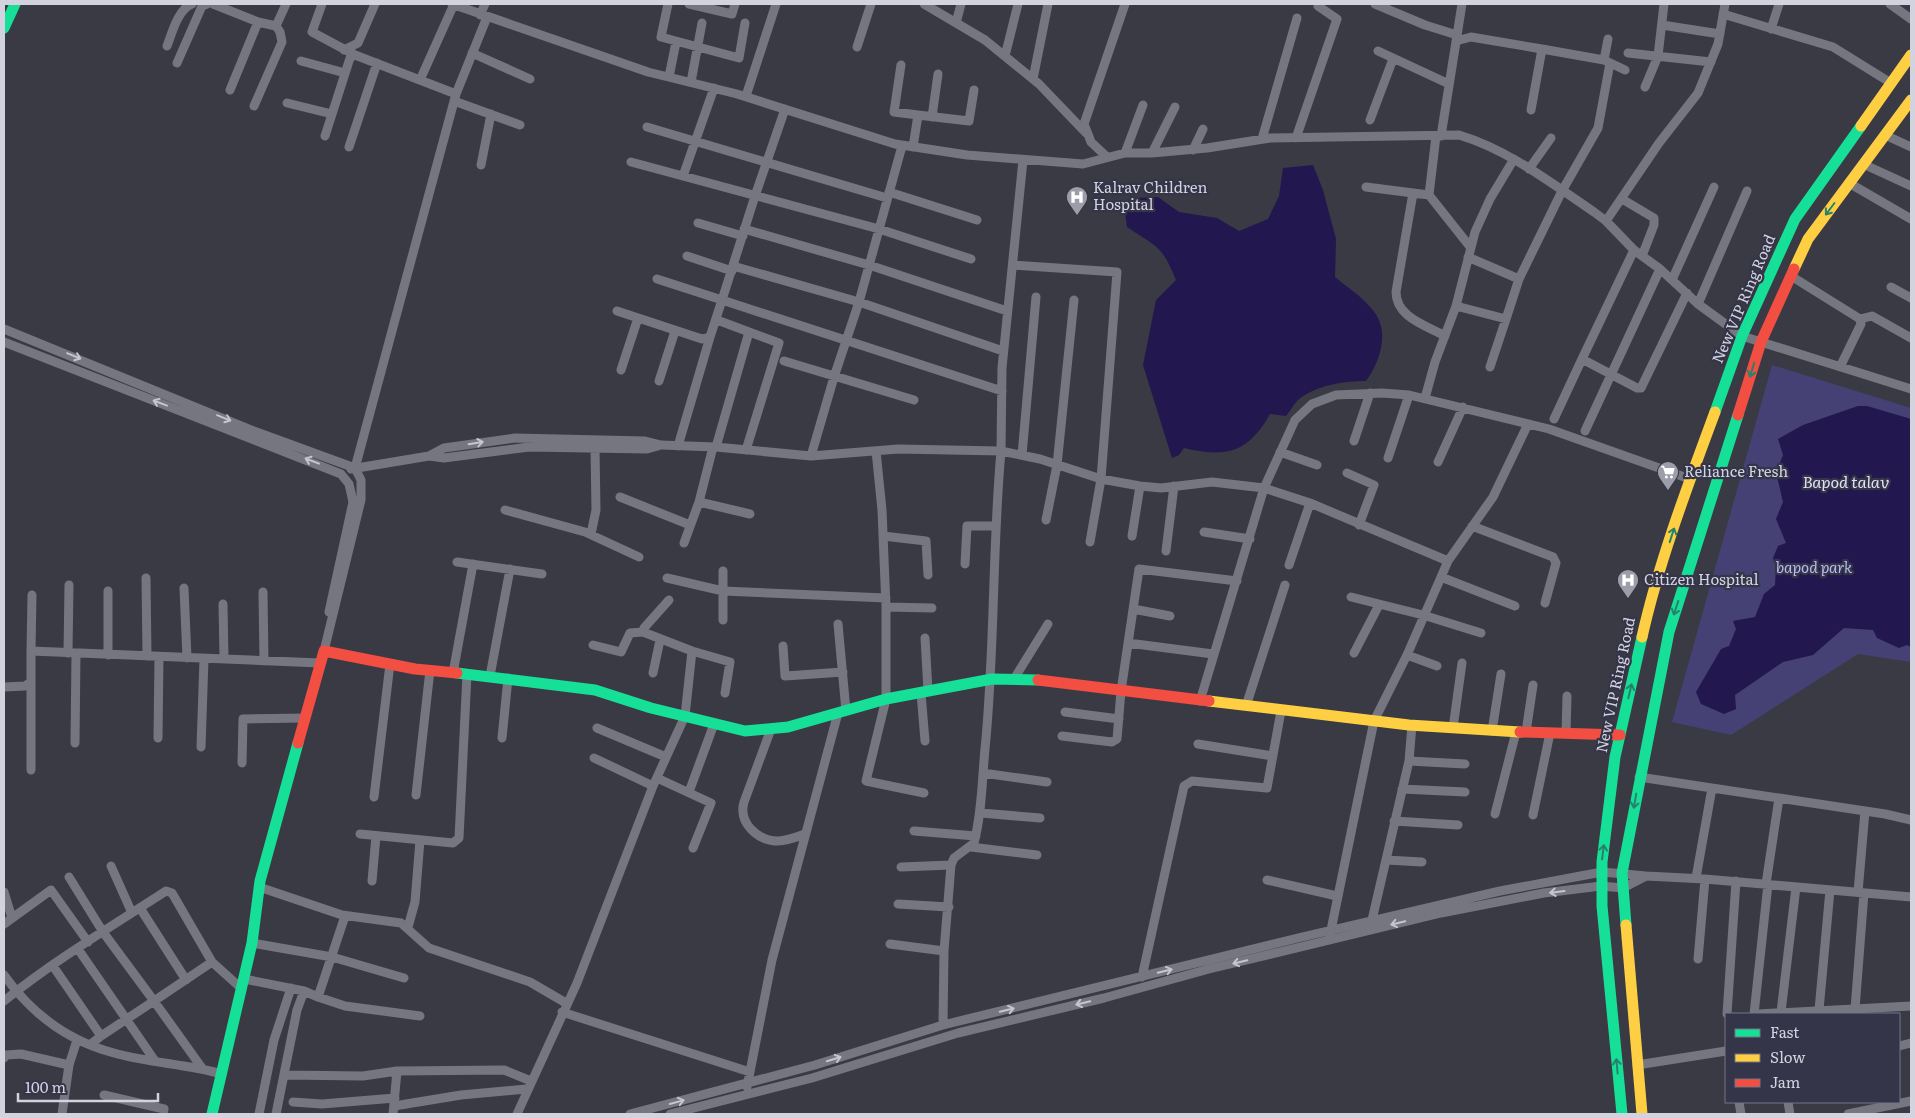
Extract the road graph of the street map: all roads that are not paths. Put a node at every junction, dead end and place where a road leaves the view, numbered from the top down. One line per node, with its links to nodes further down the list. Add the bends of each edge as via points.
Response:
1 (15, 4): 36 (main road)
2 (199, 4): 42 (street, via 186,6); 58 (street)
3 (213, 4): 30 (street)
4 (286, 4): 35 (street)
5 (322, 4): 46 (street, via 312,32)
6 (375, 4): 46 (street, via 358,43)
7 (453, 4): 27 (street); 67 (street)
8 (485, 4): 27 (street)
9 (668, 4): 41 (street, via 661,37)
10 (688, 4): 11 (street, via 732,14)
11 (735, 4)
12 (776, 4): 75 (street)
13 (871, 4): 44 (street)
14 (924, 4): 33 (street)
15 (961, 4): 33 (street)
16 (1018, 4): 52 (street)
17 (1125, 4): 92 (street, via 1084,124)
18 (1318, 4): 96 (street, via 1338,20)
19 (1376, 4): 39 (street)
20 (1461, 4): 39 (street)
21 (1664, 4): 34 (street)
22 (1725, 4): 26 (street)
23 (1779, 4): 37 (street)
24 (1890, 4): 29 (street)
25 (1044, 5): 66 (street)
26 (1723, 14): 37 (street); 38 (street)
27 (483, 16): 48 (street); 64 (street)
28 (1297, 18): 98 (street)
29 (1911, 18)
30 (258, 22): 35 (street); 73 (street)
31 (702, 23): 43 (street)
32 (745, 23): 43 (street, via 739,58)
33 (956, 23): 52 (street)
34 (1662, 25): 38 (street); 53 (street)
35 (276, 26): 80 (street, via 282,42)
36 (4, 28)
37 (1771, 29): 69 (street, via 1833,47)
38 (1720, 34): 57 (street)
39 (1456, 38): 45 (street, via 1471,37); 70 (street)
40 (1608, 39): 56 (street)
41 (676, 42): 43 (street); 64 (street)
42 (167, 46)
43 (698, 47): 68 (street)
44 (857, 47)
45 (1542, 49): 56 (street); 83 (street)
46 (344, 50): 50 (street)
47 (1378, 51): 54 (street)
48 (472, 53): 65 (street); 76 (street)
49 (1628, 53): 53 (street)
50 (354, 55): 59 (street); 62 (street)
51 (1911, 55): 69 (main road, New VIP Ring Road)
52 (1005, 56): 66 (street)
53 (1658, 56): 57 (street); 71 (street)
54 (1393, 59): 70 (street); 88 (street)
55 (301, 61): 62 (street)
56 (1607, 62): 61 (street); 120 (street, via 1598,128)
57 (1710, 62): 126 (street, via 1698,93 1659,143)
58 (178, 63)
59 (378, 63): 67 (street); 103 (street)
60 (901, 64): 86 (street, via 894,112)
61 (1625, 70)
62 (345, 73): 84 (street)
63 (938, 74): 87 (street)
64 (669, 78): 68 (street)
65 (530, 79)
66 (1033, 79): 92 (street)
67 (420, 80): 76 (street)
68 (691, 82): 72 (street)
69 (1891, 83): 164 (main road, New VIP Ring Road, via 1795,219)
70 (1449, 84): 95 (street)
71 (1645, 86)
72 (714, 88): 75 (street); 99 (street)
73 (230, 90)
74 (974, 90): 87 (street, via 969,121)
75 (746, 96): 82 (street)
76 (455, 97): 85 (street); 209 (street)
77 (287, 103): 84 (street)
78 (1910, 104): 93 (main road)
79 (1144, 105): 105 (street)
80 (254, 106)
81 (1175, 107): 106 (street)
82 (785, 109): 100 (street); 110 (street)
83 (1531, 110)
84 (332, 114): 94 (street)
85 (491, 114): 89 (street); 113 (street)
86 (918, 115): 87 (street); 101 (street)
87 (932, 117)
88 (1370, 120)
89 (520, 125)
90 (647, 127): 99 (street)
91 (1203, 129): 104 (street)
92 (1086, 133): 107 (street)
93 (1885, 135): 102 (street); 112 (main road)
94 (325, 136)
95 (1439, 136): 96 (street); 108 (street, via 1459,135 1483,142); 124 (street)
96 (1296, 138): 98 (street)
97 (1550, 138): 114 (street)
98 (1262, 139): 104 (street)
99 (695, 141): 110 (street); 115 (street)
100 (902, 146): 101 (street); 123 (street)
101 (913, 147): 109 (street)
102 (1911, 147)
103 (349, 148)
104 (1193, 150): 106 (street)
105 (1125, 153): 106 (street); 107 (street)
106 (1152, 153)
107 (1107, 158): 109 (street, via 1083,164)
108 (1514, 159): 114 (street); 133 (street, via 1490,199)
109 (1023, 160): 138 (street)
110 (766, 161): 123 (street); 125 (street)
111 (631, 162): 115 (street)
112 (1863, 164): 116 (main road); 117 (street)
113 (481, 165)
114 (1530, 169): 120 (street)
115 (683, 176): 125 (street)
116 (1849, 184): 127 (street); 141 (main road, one-way to 141, via 1808,239)
117 (1911, 186)
118 (1366, 187): 122 (street)
119 (1714, 187): 144 (street)
120 (1562, 191): 129 (street); 143 (street)
121 (1747, 191): 152 (street)
122 (1414, 193): 124 (street); 163 (street, via 1396,292 1397,303 1406,314)
123 (888, 195): 128 (street); 131 (street)
124 (1429, 195): 133 (street)
125 (754, 196): 131 (street); 132 (street)
126 (1622, 199): 129 (street); 134 (street, via 1654,218 1654,225)
127 (1911, 219)
128 (977, 220)
129 (1606, 221): 134 (street)
130 (698, 223): 132 (street)
131 (879, 229): 136 (street); 137 (street)
132 (744, 232): 137 (street); 139 (street)
133 (1469, 253): 143 (street); 153 (street)
134 (1638, 253): 140 (street); 175 (street)
135 (687, 256): 139 (street)
136 (971, 260)
137 (869, 264): 151 (street); 154 (street)
138 (1014, 265): 154 (street); 212 (street, via 1117,272)
139 (732, 268): 149 (street); 151 (street)
140 (1660, 270): 144 (street); 180 (street)
141 (1791, 276): 157 (street); 170 (main road)
142 (657, 278): 149 (street)
143 (1519, 279): 158 (street)
144 (1672, 280): 146 (street)
145 (1890, 287): 148 (street)
146 (1687, 293): 152 (street); 180 (street, via 1641,388)
147 (1036, 297): 202 (street)
148 (1911, 298)
149 (722, 300): 159 (street); 168 (street)
150 (1074, 300): 207 (street)
151 (858, 302): 168 (street); 173 (street)
152 (1698, 304): 164 (street)
153 (1456, 306): 158 (street); 163 (street)
154 (1007, 310): 173 (street)
155 (616, 311): 156 (street)
156 (638, 318): 161 (street); 179 (street)
157 (1860, 318): 167 (street, via 1872,316); 177 (street, via 1861,324)
158 (1506, 319): 178 (street)
159 (717, 320): 162 (street); 166 (street)
160 (4, 329): 165 (street)
161 (675, 331): 166 (street, via 702,339); 182 (street)
162 (749, 332): 196 (street); 198 (street, via 778,343)
163 (1444, 336): 187 (street)
164 (1742, 336): 170 (street); 213 (main road, New VIP Ring Road)
165 (26, 337): 171 (street); 172 (street)
166 (710, 337): 195 (street)
167 (1911, 338)
168 (846, 340): 181 (street); 184 (street)
169 (4, 342): 172 (street)
170 (1761, 342): 177 (street); 347 (main road, one-way to 347, via 1668,632)
171 (49, 346): 174 (street); 209 (street, one-way to 209, via 251,430)
172 (22, 348): 174 (street)
173 (1004, 351): 184 (street)
174 (45, 358): 210 (street, one-way to 174)
175 (1582, 359): 180 (street); 190 (street)
176 (784, 361): 181 (street)
177 (1840, 366): 183 (street)
178 (1490, 368)
179 (621, 370)
180 (1611, 374): 192 (street)
181 (834, 377): 188 (street); 204 (street)
182 (659, 381)
183 (1911, 388)
184 (1002, 391): 200 (street)
185 (1370, 393): 186 (street); 193 (street); 201 (street, via 1336,395 1312,404 1295,420)
186 (1409, 395): 187 (street); 205 (street)
187 (1425, 398): 189 (street)
188 (914, 400)
189 (1464, 407): 191 (street); 206 (street)
190 (1554, 419)
191 (1528, 424): 213 (street); 226 (street, via 1495,492)
192 (1585, 431)
193 (1354, 441)
194 (661, 445): 195 (street); 197 (street); 203 (street, one-way to 194, via 444,448 515,438 645,441)
195 (678, 446): 196 (street)
196 (715, 447): 198 (street); 218 (street)
197 (595, 448): 203 (street, via 529,446 444,458); 228 (street, via 596,510)
198 (746, 450): 204 (street)
199 (876, 451): 200 (street, via 898,448); 204 (street); 229 (street)
200 (1001, 451): 202 (street); 225 (street)
201 (1280, 452): 208 (street); 216 (street)
202 (1022, 455): 207 (street)
203 (429, 456): 209 (street)
204 (811, 456)
205 (1388, 458)
206 (1438, 462)
207 (1057, 464): 212 (street); 222 (street)
208 (1317, 465)
209 (355, 468): 210 (street); 276 (street, via 361,480 361,500)
210 (338, 472): 276 (street, via 349,484 353,502 324,634)
211 (1347, 473): 224 (street, via 1374,485)
212 (1101, 479): 214 (street); 232 (street)
213 (1690, 479): 331 (main road, New VIP Ring Road, one-way to 213, via 1648,611)
214 (1140, 486): 215 (street); 230 (street)
215 (1174, 486): 216 (street, via 1212,482); 234 (street)
216 (1264, 488): 219 (street); 231 (street)
217 (620, 497): 223 (street)
218 (699, 502): 221 (street); 223 (street)
219 (1310, 503): 224 (street); 240 (street)
220 (505, 510): 228 (street)
221 (750, 514)
222 (1046, 520)
223 (690, 525): 233 (street)
224 (1359, 525): 236 (street)
225 (995, 526): 239 (street, via 967,526); 304 (street)
226 (1472, 526): 236 (street); 259 (street, via 1553,557 1556,564)
227 (1204, 532): 231 (street)
228 (591, 534): 235 (street)
229 (883, 536): 244 (street, via 926,541); 258 (street)
230 (1132, 536)
231 (1250, 539): 248 (street)
232 (1090, 542)
233 (684, 543)
234 (1166, 551)
235 (639, 558)
236 (1448, 561): 245 (street)
237 (457, 562): 238 (street)
238 (473, 564): 241 (street); 298 (street)
239 (965, 564)
240 (1289, 565)
241 (510, 569): 243 (street); 301 (street)
242 (723, 571): 253 (street)
243 (542, 574)
244 (928, 575)
245 (1441, 577): 262 (street); 265 (street)
246 (146, 578): 285 (street)
247 (667, 578): 253 (street)
248 (1237, 581): 264 (street, via 1139,568); 282 (street)
249 (69, 585): 280 (street)
250 (1285, 585): 314 (street)
251 (184, 588): 287 (street)
252 (108, 591): 283 (street)
253 (723, 591): 258 (street); 267 (street)
254 (262, 592): 290 (street)
255 (32, 595): 278 (street)
256 (1351, 597): 261 (street)
257 (669, 600): 270 (street)
258 (886, 603): 263 (street); 312 (street)
259 (1545, 603)
260 (223, 604): 289 (street)
261 (1379, 604): 265 (street); 281 (street)
262 (1515, 606)
263 (932, 608)
264 (1133, 609): 266 (street); 274 (street)
265 (1423, 615): 271 (street); 284 (street)
266 (1170, 616)
267 (723, 620)
268 (838, 624): 297 (street)
269 (1048, 624): 303 (street)
270 (643, 632): 273 (street); 275 (street, via 631,633 621,652)
271 (1481, 633)
272 (925, 638): 309 (street)
273 (660, 640): 279 (street); 296 (street)
274 (1128, 643): 282 (street); 308 (street)
275 (593, 645)
276 (325, 646): 291 (main road); 293 (main road)
277 (783, 646): 297 (street, via 785,676)
278 (31, 651): 280 (street); 305 (street)
279 (692, 651): 310 (street, via 728,660); 318 (street)
280 (72, 653): 283 (street); 336 (street)
281 (1354, 653)
282 (1213, 654): 313 (street)
283 (108, 655): 285 (street)
284 (1407, 655): 294 (street); 321 (street)
285 (146, 656): 286 (street)
286 (159, 657): 287 (street); 333 (street)
287 (187, 658): 288 (street)
288 (204, 658): 289 (street); 338 (street)
289 (224, 659): 290 (street)
290 (264, 661): 291 (street)
291 (320, 663): 319 (main road)
292 (1462, 663): 325 (street)
293 (390, 664): 295 (main road); 356 (street)
294 (1437, 666)
295 (430, 670): 298 (main road); 355 (street)
296 (653, 672)
297 (843, 672): 316 (street)
298 (454, 673): 299 (main road)
299 (468, 674): 301 (main road); 371 (street, via 459,838 453,842)
300 (1501, 674): 327 (street)
301 (490, 676): 302 (main road)
302 (508, 678): 318 (main road, via 595,690); 334 (street)
303 (1014, 678): 304 (main road); 308 (main road)
304 (992, 679): 309 (main road); 346 (street)
305 (31, 682): 307 (street, via 25,686); 345 (street)
306 (1533, 686): 328 (street)
307 (4, 687)
308 (1121, 691): 313 (main road); 320 (street)
309 (925, 692): 312 (main road); 335 (street)
310 (725, 693)
311 (1568, 696): 330 (street)
312 (886, 698): 316 (main road); 354 (street, via 866,781)
313 (1200, 701): 314 (main road)
314 (1246, 706): 315 (main road)
315 (1281, 711): 321 (main road); 339 (street)
316 (842, 712): 326 (main road); 368 (street)
317 (1065, 712): 320 (street)
318 (685, 716): 322 (main road); 340 (street)
319 (305, 718): 343 (street, via 243,719); 385 (main road)
320 (1119, 719): 332 (street, via 1115,741)
321 (1374, 721): 323 (main road); 396 (street)
322 (714, 724): 326 (main road, via 746,731); 352 (street)
323 (1412, 725): 325 (main road); 342 (street)
324 (598, 728): 340 (street)
325 (1453, 728): 327 (main road)
326 (770, 729): 368 (street, via 742,811 755,833 770,840)
327 (1492, 731): 328 (main road)
328 (1521, 732): 329 (main road); 360 (street)
329 (1550, 732): 330 (main road); 361 (street)
330 (1566, 732): 331 (main road)
331 (1620, 735): 380 (main road, New VIP Ring Road, one-way to 331)
332 (1062, 736)
333 (158, 738)
334 (502, 738)
335 (925, 740)
336 (75, 743)
337 (1198, 744): 339 (street)
338 (201, 746)
339 (1273, 756): 420 (street, via 1266,788 1192,781 1184,786)
340 (666, 757): 348 (street)
341 (594, 758): 348 (street)
342 (1409, 761): 344 (street); 351 (street)
343 (242, 763)
344 (1465, 764)
345 (30, 770)
346 (983, 773): 349 (street); 359 (street)
347 (1639, 777): 350 (street); 381 (main road, one-way to 381)
348 (655, 782): 352 (street); 430 (street)
349 (1047, 782)
350 (1712, 788): 357 (street); 384 (street)
351 (1402, 789): 353 (street); 363 (street)
352 (689, 792): 373 (street, via 711,803)
353 (1465, 792)
354 (924, 793)
355 (416, 796)
356 (374, 797)
357 (1779, 798): 358 (street); 389 (street)
358 (1865, 811): 364 (street); 395 (street)
359 (980, 813): 362 (street); 370 (street)
360 (1495, 814)
361 (1532, 815)
362 (1040, 818)
363 (1394, 820): 365 (street); 375 (street)
364 (1911, 820)
365 (1458, 825)
366 (914, 831): 370 (street)
367 (360, 834): 369 (street)
368 (805, 834): 452 (street, via 772,960)
369 (376, 836): 371 (street); 387 (street)
370 (976, 836): 372 (street)
371 (420, 840): 406 (street, via 415,902)
372 (971, 847): 374 (street); 377 (street, via 954,858)
373 (693, 848)
374 (1037, 855)
375 (1386, 860): 376 (street); 404 (street)
376 (1422, 862)
377 (951, 865): 379 (street); 400 (street)
378 (111, 866): 401 (street)
379 (901, 867)
380 (1602, 872): 381 (street); 390 (main road, New VIP Ring Road); 404 (street)
381 (1622, 873): 383 (street); 392 (main road)
382 (69, 876): 408 (street)
383 (1646, 876): 384 (street); 392 (street)
384 (1700, 878): 388 (street); 416 (street)
385 (260, 880): 402 (street); 411 (main road)
386 (1267, 880): 396 (street)
387 (372, 881)
388 (1736, 881): 389 (street); 434 (street)
389 (1767, 884): 391 (street); 435 (street)
390 (1601, 886): 392 (street); 409 (street, one-way to 409, via 1441,913); 470 (main road, New VIP Ring Road, one-way to 390)
391 (1796, 887): 393 (street); 436 (street)
392 (1623, 888): 448 (main road)
393 (1830, 890): 395 (street); 433 (street)
394 (4, 892): 403 (street)
395 (1861, 893): 397 (street); 432 (street)
396 (1337, 896): 407 (street)
397 (1911, 897)
398 (898, 904): 400 (street)
399 (140, 908): 401 (street); 417 (street, via 166,891 172,893); 422 (street)
400 (949, 908): 414 (street)
401 (132, 913): 408 (street)
402 (346, 916): 406 (street, via 398,922); 415 (street)
403 (12, 918): 405 (street); 410 (street, via 51,890)
404 (1372, 920): 407 (street)
405 (4, 924)
406 (408, 927): 430 (street, via 429,948 530,982)
407 (1330, 930): 409 (street); 420 (street, one-way to 407)
408 (103, 932): 410 (street); 429 (street)
409 (1330, 940): 441 (street, one-way to 441)
410 (88, 942): 413 (street)
411 (252, 943): 415 (street); 423 (main road)
412 (890, 944): 414 (street)
413 (78, 950): 418 (street); 439 (street)
414 (944, 951): 440 (street)
415 (332, 957): 421 (street); 427 (street)
416 (1698, 959)
417 (212, 962): 422 (street); 423 (street)
418 (52, 966): 426 (street); 442 (street)
419 (4, 975): 426 (street)
420 (1142, 977): 437 (street, one-way to 420)
421 (404, 978)
422 (186, 980): 429 (street)
423 (243, 984): 424 (street); 453 (main road)
424 (291, 988): 425 (street); 465 (street, via 274,1040)
425 (304, 990): 427 (street); 454 (street, via 296,1010)
426 (16, 992): 428 (street); 443 (street, via 41,1016)
427 (318, 997): 438 (street, via 345,1006)
428 (4, 1001)
429 (154, 1001): 439 (street); 450 (street)
430 (567, 1002): 452 (street); 456 (street)
431 (1911, 1006): 432 (street)
432 (1855, 1009): 433 (street)
433 (1819, 1010): 436 (street)
434 (1727, 1013)
435 (1754, 1013)
436 (1776, 1013)
437 (990, 1014): 440 (street); 441 (street)
438 (420, 1016)
439 (126, 1018): 442 (street); 447 (street)
440 (944, 1025): 455 (street, one-way to 440)
441 (993, 1025): 458 (street)
442 (100, 1036): 444 (street)
443 (77, 1040): 444 (street); 449 (street)
444 (91, 1044): 447 (street, via 113,1053)
445 (1725, 1051): 448 (street)
446 (4, 1056): 449 (street, via 21,1054)
447 (155, 1061): 450 (street)
448 (1636, 1065): 471 (main road)
449 (69, 1066): 462 (street)
450 (202, 1068): 453 (street)
451 (397, 1071): 454 (street, via 363,1076); 456 (street, via 504,1070); 461 (street)
452 (750, 1072): 455 (street)
453 (222, 1074): 464 (main road)
454 (285, 1075): 466 (street)
455 (747, 1083): 458 (street); 468 (street, one-way to 455)
456 (528, 1085): 461 (street); 467 (street)
457 (104, 1095): 463 (street, via 164,1109)
458 (745, 1095): 469 (street)
459 (1911, 1101): 472 (street)
460 (293, 1102): 461 (street)
461 (394, 1106)
462 (62, 1114)
463 (163, 1114)
464 (212, 1114)
465 (259, 1114)
466 (276, 1114)
467 (515, 1114)
468 (630, 1114)
469 (670, 1114)
470 (1622, 1114)
471 (1642, 1114)
472 (1848, 1114)

